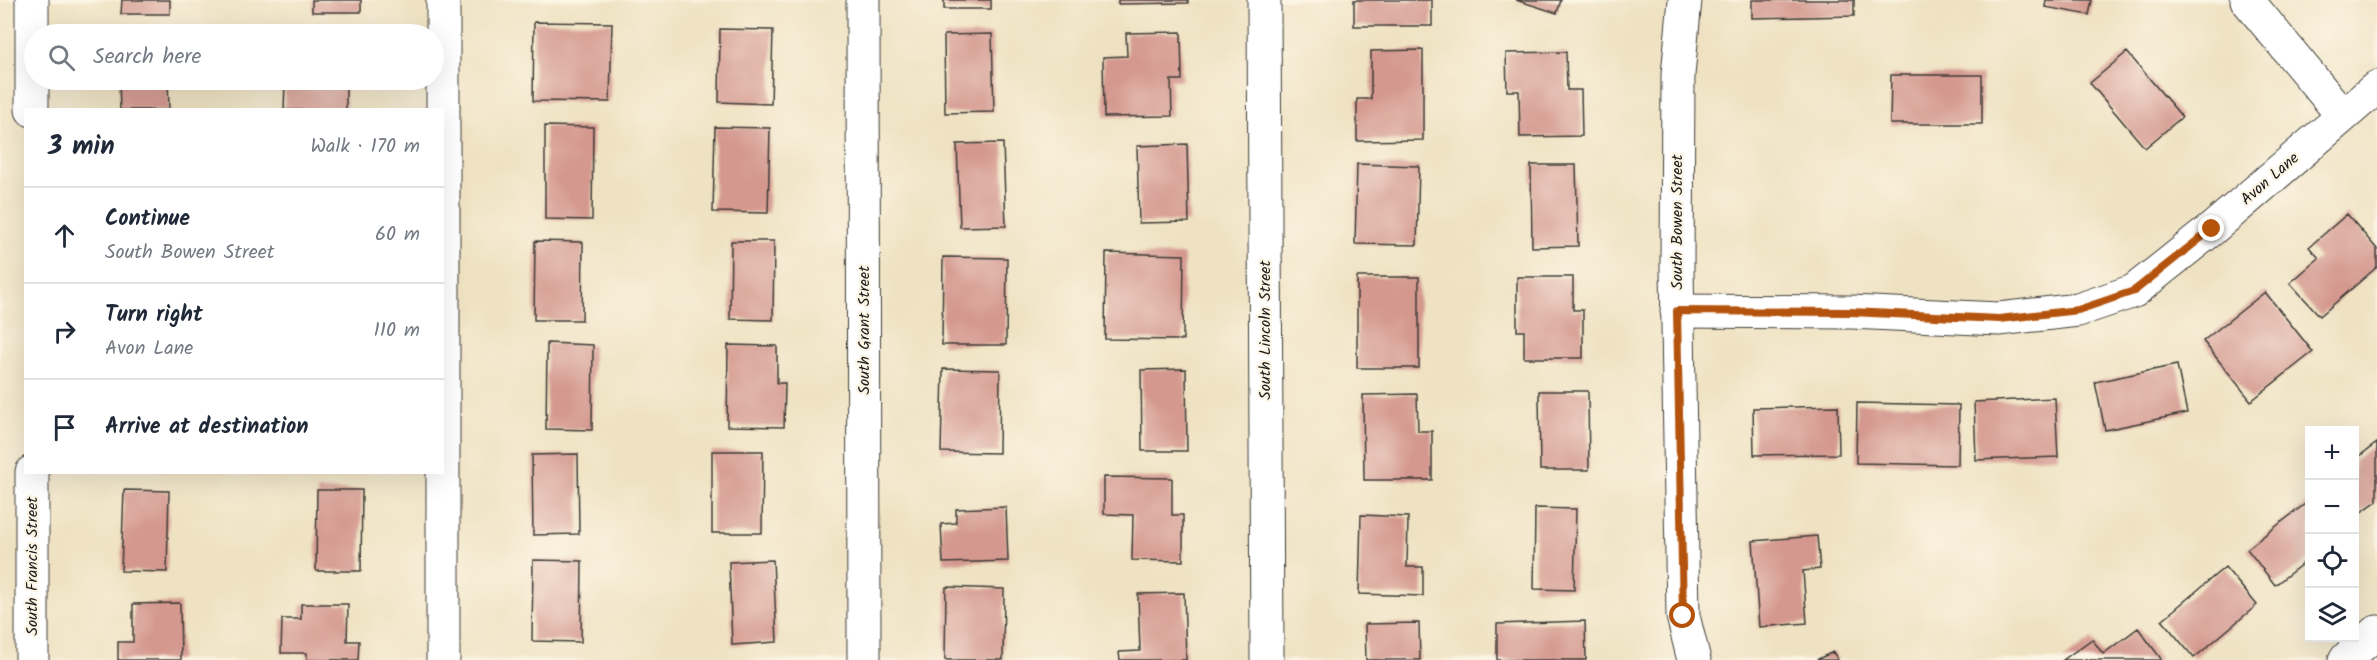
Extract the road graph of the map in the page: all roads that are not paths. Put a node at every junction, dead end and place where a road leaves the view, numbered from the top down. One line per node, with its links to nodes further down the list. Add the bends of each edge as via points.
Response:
1 (32, 0): 7 (street)
2 (443, 0): 8 (street)
3 (863, 0): 21 (street, South Grant Street)
4 (1264, 0): 22 (street, South Lincoln Street)
5 (1685, 0): 15 (street, South Bowen Street, via 1678,75)
6 (2247, 0): 14 (street)
7 (32, 24)
8 (443, 24)
9 (2377, 87): 14 (street, Avon Lane)
10 (32, 90): 12 (street)
11 (443, 90): 13 (street)
12 (32, 108)
13 (443, 108)
14 (2343, 116): 15 (street, Avon Lane, via 2134,291 2078,310 1999,319 1851,312)
15 (1677, 311): 23 (street, South Bowen Street, via 1683,616)
16 (32, 474): 19 (street, South Francis Street)
17 (442, 474): 20 (street)
18 (2377, 632): 24 (street)
19 (32, 660)
20 (442, 660)
21 (864, 660)
22 (1266, 660)
23 (1694, 660)
24 (2345, 660)

